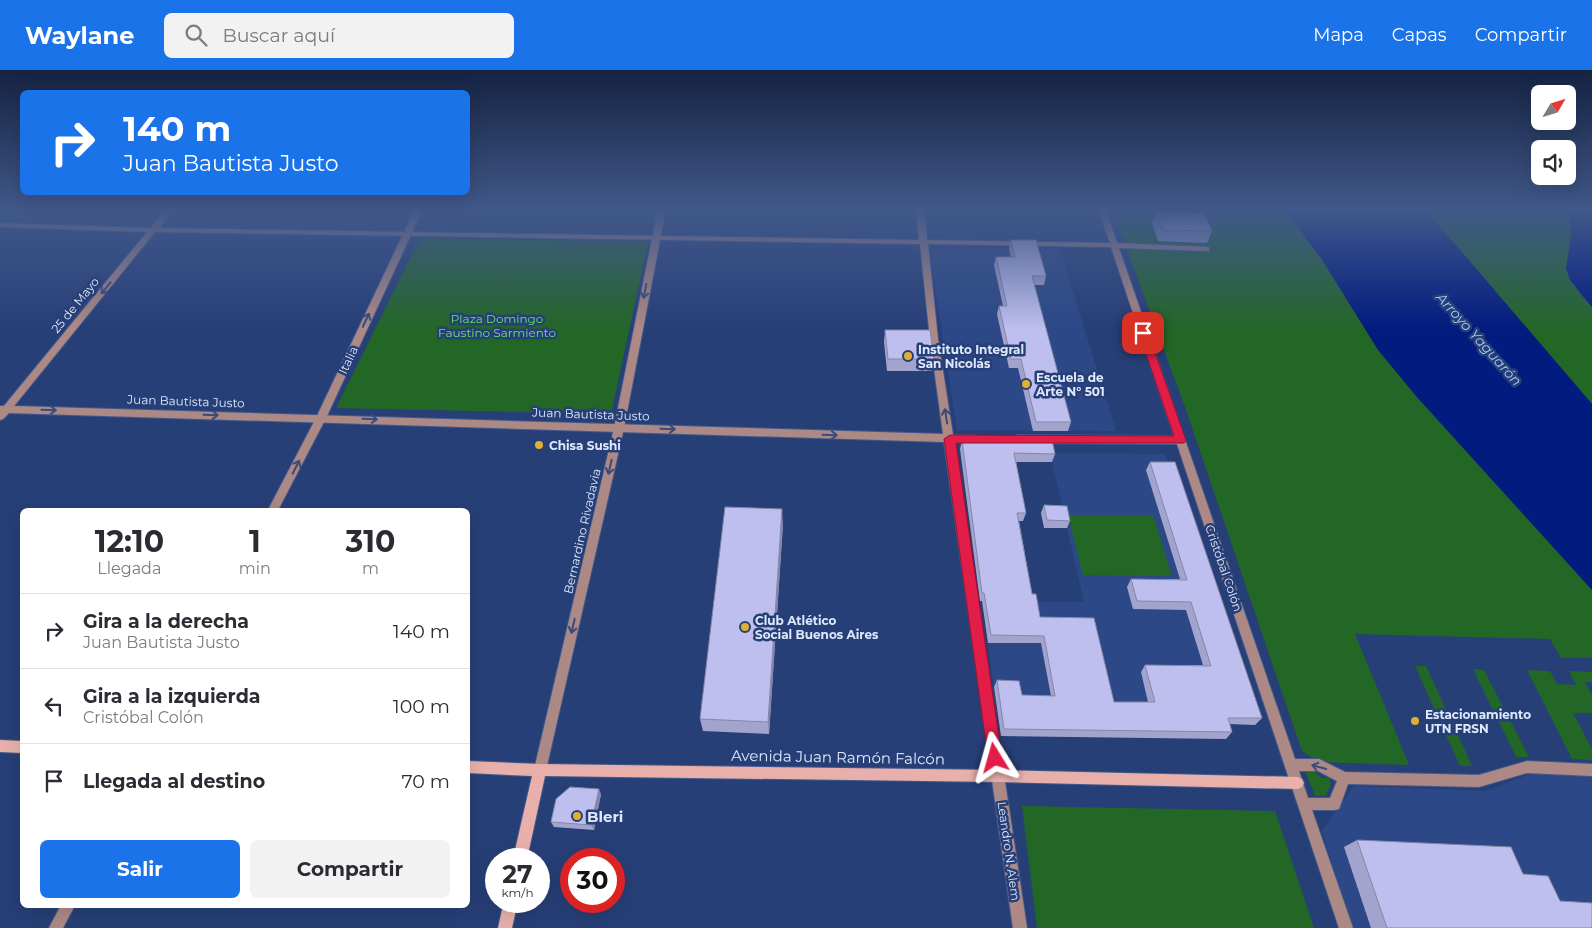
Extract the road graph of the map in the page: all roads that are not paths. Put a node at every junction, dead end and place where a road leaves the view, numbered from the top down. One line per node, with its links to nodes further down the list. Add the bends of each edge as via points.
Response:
1 (137, 249): 6 (street, 25 de Mayo, one-way to 6)
2 (399, 249): 8 (street, Italia, one-way to 2)
3 (654, 249): 9 (street, Bernardino Rivadavia, one-way to 9)
4 (925, 249): 10 (street, Leandro N. Alem, one-way to 4, via 934,339)
5 (1114, 249): 13 (street, Cristóbal Colón)
6 (3, 409): 7 (street, 25 de Mayo); 8 (street, Juan Bautista Justo, one-way to 8)
7 (0, 417)
8 (321, 418): 9 (street, Juan Bautista Justo, one-way to 9); 14 (street, Italia, one-way to 8)
9 (619, 428): 10 (street, Juan Bautista Justo, one-way to 10); 19 (street, Bernardino Rivadavia, one-way to 19)
10 (950, 439): 11 (street, Juan Bautista Justo); 21 (street, Leandro N. Alem)
11 (988, 439)
12 (1007, 439): 13 (street)
13 (1180, 440): 17 (street, Cristóbal Colón)
14 (274, 508)
15 (0, 746): 16 (main road)
16 (20, 747)
17 (1292, 765): 22 (street, one-way to 17, via 1319,765); 23 (street, Cristóbal Colón)
18 (470, 766): 19 (main road, Avenida Juan Ramón Falcón)
19 (540, 770): 21 (main road, Avenida Juan Ramón Falcón); 25 (main road)
20 (1592, 770): 22 (street, via 1527,767 1479,781)
21 (998, 776): 23 (main road, Avenida Juan Ramón Falcón); 30 (street, Leandro N. Alem)
22 (1344, 778): 24 (street, via 1334,804)
23 (1298, 783): 24 (street, Cristóbal Colón)
24 (1305, 804): 31 (street, Cristóbal Colón)
25 (522, 848)
26 (66, 908): 28 (street)
27 (508, 913): 29 (main road)
28 (56, 928)
29 (505, 928)
30 (1020, 928)
31 (1346, 928)

